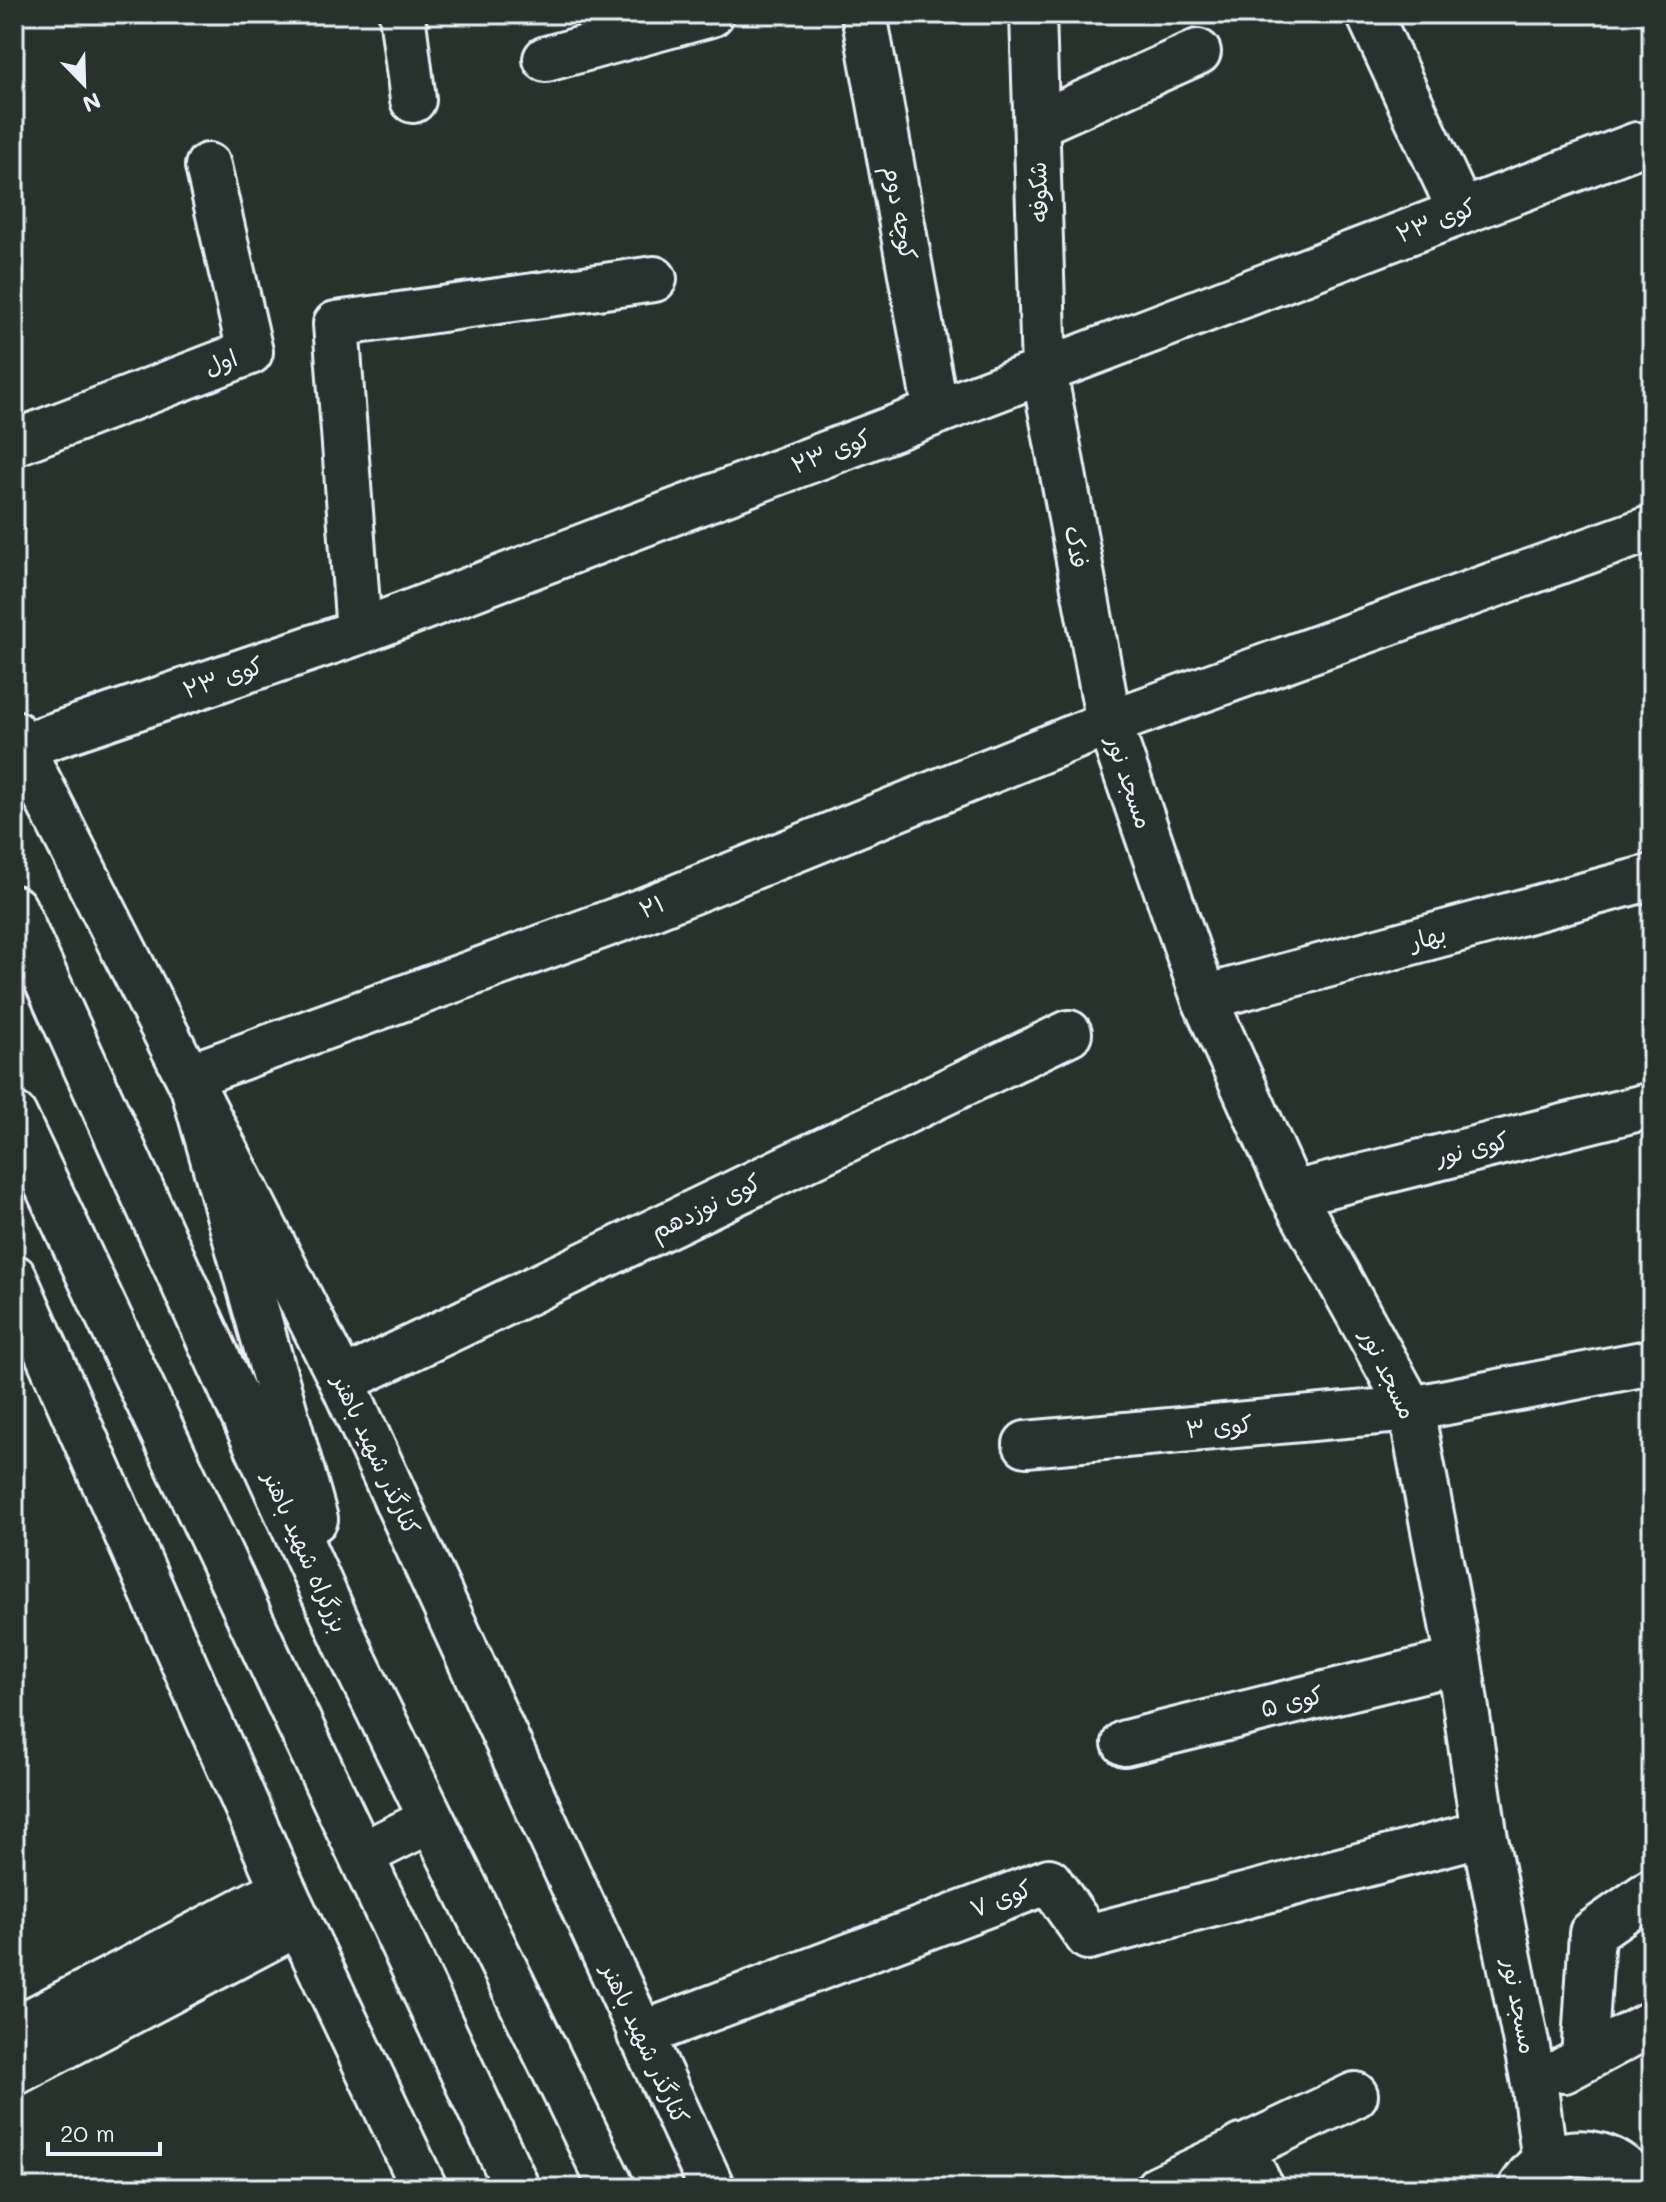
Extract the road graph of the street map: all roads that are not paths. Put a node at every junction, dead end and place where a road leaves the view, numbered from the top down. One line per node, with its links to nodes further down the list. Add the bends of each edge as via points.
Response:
1 (402, 14): 8 (main road)
2 (711, 14): 7 (main road)
3 (864, 14): 15 (main road, کوچه دوم)
4 (1033, 14): 9 (main road, شکوفه)
5 (1369, 14): 12 (main road)
6 (1198, 52): 9 (main road)
7 (546, 59)
8 (413, 100)
9 (1037, 124): 14 (main road, شکوفه)
10 (1637, 145): 12 (main road, کوی ۲۳)
11 (208, 166): 16 (main road, اول, via 250,352)
12 (1461, 212): 14 (main road, کوی ۲۳)
13 (654, 279): 18 (main road, via 336,324)
14 (1044, 371): 15 (main road, کوی ۲۳); 19 (main road, فدک)
15 (936, 412): 18 (main road, کوی ۲۳)
16 (14, 443)
17 (1652, 528): 19 (main road, ۲۱)
18 (359, 632): 20 (main road, کوی ۲۳)
19 (1109, 723): 23 (main road, مسجد نور); 25 (main road, ۲۱, via 645,910)
20 (17, 740): 25 (main road, کنارگذر شهید باهنر)
21 (1652, 877): 23 (main road, بهار)
22 (14, 908): 34 (main road, بزرگراه شهید باهنر)
23 (1204, 998): 28 (main road, مسجد نور)
24 (1069, 1033): 31 (main road, کوی نوزدهم)
25 (190, 1076): 31 (main road, کنارگذر شهید باهنر); 34 (main road)
26 (1652, 1105): 28 (main road, کوی نور)
27 (14, 1115): 39 (main road)
28 (1292, 1194): 32 (main road, مسجد نور)
29 (14, 1277): 41 (main road)
30 (1652, 1362): 32 (main road, کوی ۳)
31 (342, 1381): 43 (main road, کنارگذر شهید باهنر)
32 (1411, 1409): 33 (main road, کوی ۳); 35 (main road, مسجد نور)
33 (1026, 1444)
34 (354, 1660): 37 (main road, بزرگراه شهید باهنر)
35 (1459, 1661): 36 (main road, کوی ۵); 38 (main road, مسجد نور)
36 (1125, 1743)
37 (431, 1820): 39 (main road); 53 (main road, بزرگراه شهید باهنر)
38 (1484, 1833): 43 (main road, کوی ۷, via 1088,1937 1049,1881); 46 (main road, مسجد نور)
39 (361, 1855): 52 (main road)
40 (1652, 1891): 45 (main road, via 1592,1933)
41 (291, 1906): 44 (main road); 51 (main road)
42 (1652, 2023): 45 (main road)
43 (640, 2035): 54 (main road, کنارگذر شهید باهنر)
44 (16, 2056)
45 (1584, 2058): 46 (main road)
46 (1535, 2088): 49 (main road, مسجد نور)
47 (1355, 2095): 48 (main road)
48 (1241, 2147): 55 (main road); 56 (main road)
49 (1533, 2175): 50 (main road, via 1567,2154 1594,2153)
50 (1642, 2180)
51 (424, 2188)
52 (517, 2188)
53 (612, 2188)
54 (712, 2188)
55 (1158, 2188)
56 (1261, 2188)

